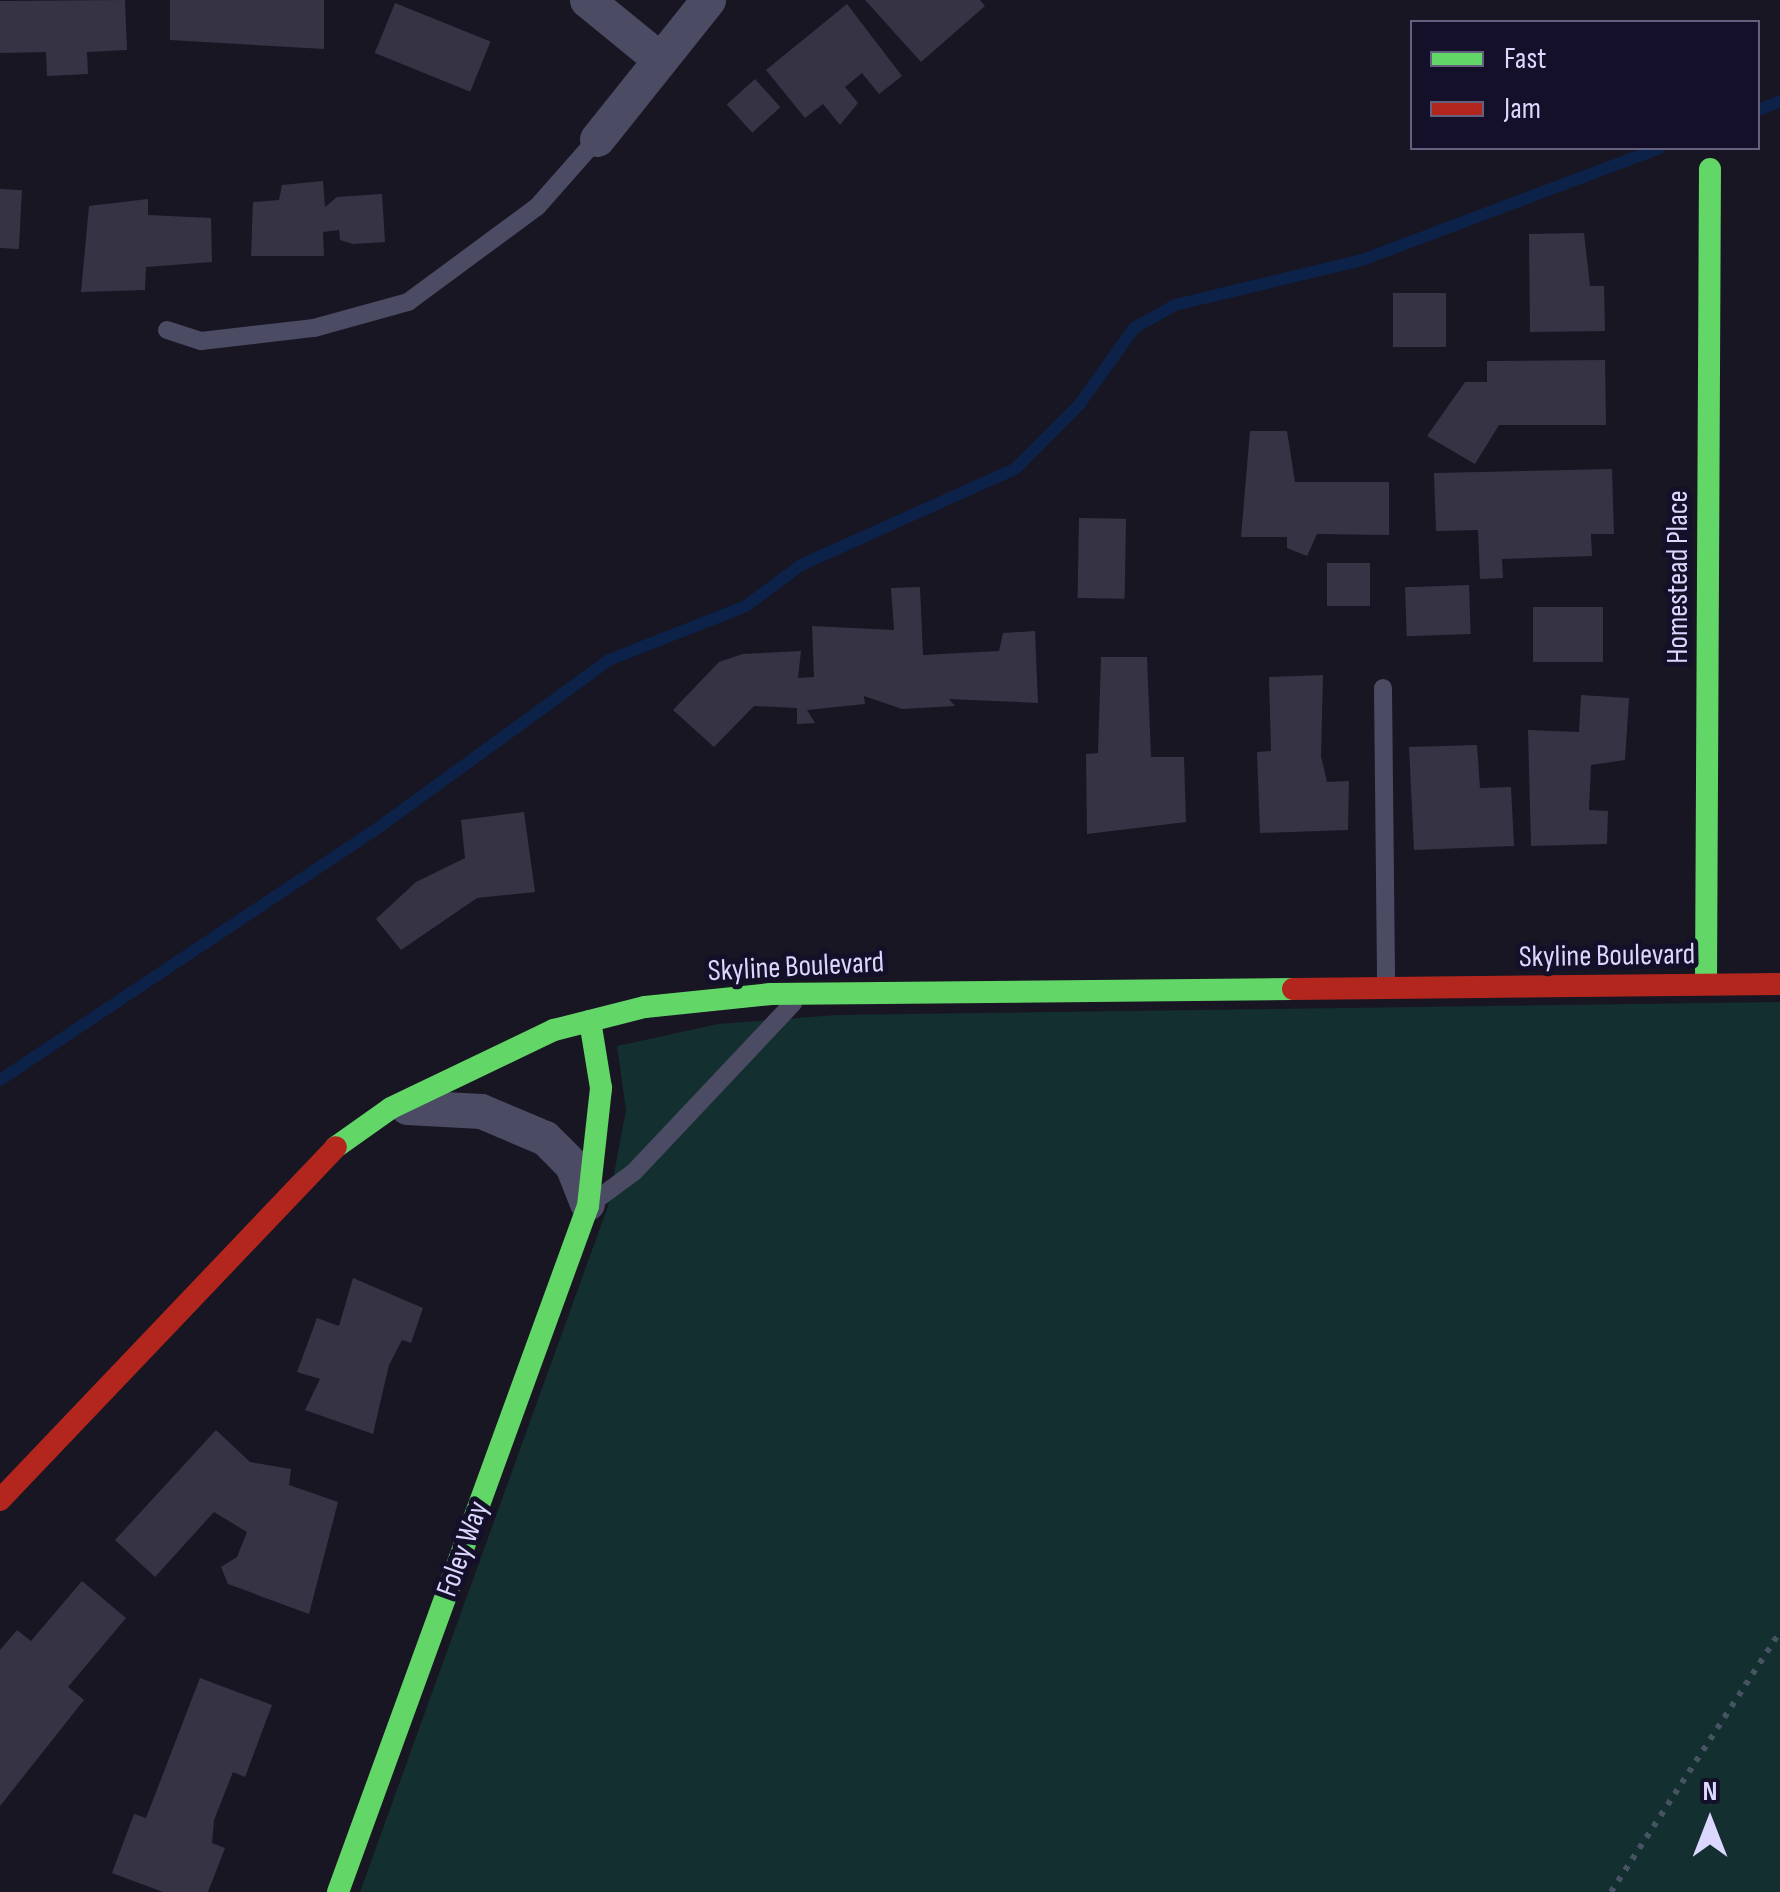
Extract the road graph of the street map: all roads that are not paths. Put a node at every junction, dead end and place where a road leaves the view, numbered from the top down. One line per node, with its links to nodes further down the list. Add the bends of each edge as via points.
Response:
1 (586, 0): 3 (street)
2 (708, 0): 3 (street)
3 (657, 57): 4 (street)
4 (596, 139): 6 (lane, via 537,207 408,302 314,328 201,342)
5 (1710, 169): 8 (street, Homestead Place)
6 (166, 330)
7 (1383, 688): 10 (lane)
8 (1706, 984): 9 (street, Skyline Boulevard); 10 (street, Skyline Boulevard)
9 (1780, 984)
10 (1386, 988): 11 (street, Skyline Boulevard)
11 (802, 994): 12 (street, Skyline Boulevard); 14 (lane, via 634,1172)
12 (590, 1021): 13 (street, Skyline Boulevard, via 490,1056); 14 (street, Foley Way, via 602,1088)
13 (391, 1108): 14 (street, via 481,1111 545,1138 572,1165); 15 (street, Skyline Boulevard, via 310,1166 223,1250)
14 (588, 1206): 16 (street, Foley Way)
15 (0, 1500)
16 (338, 1892)

